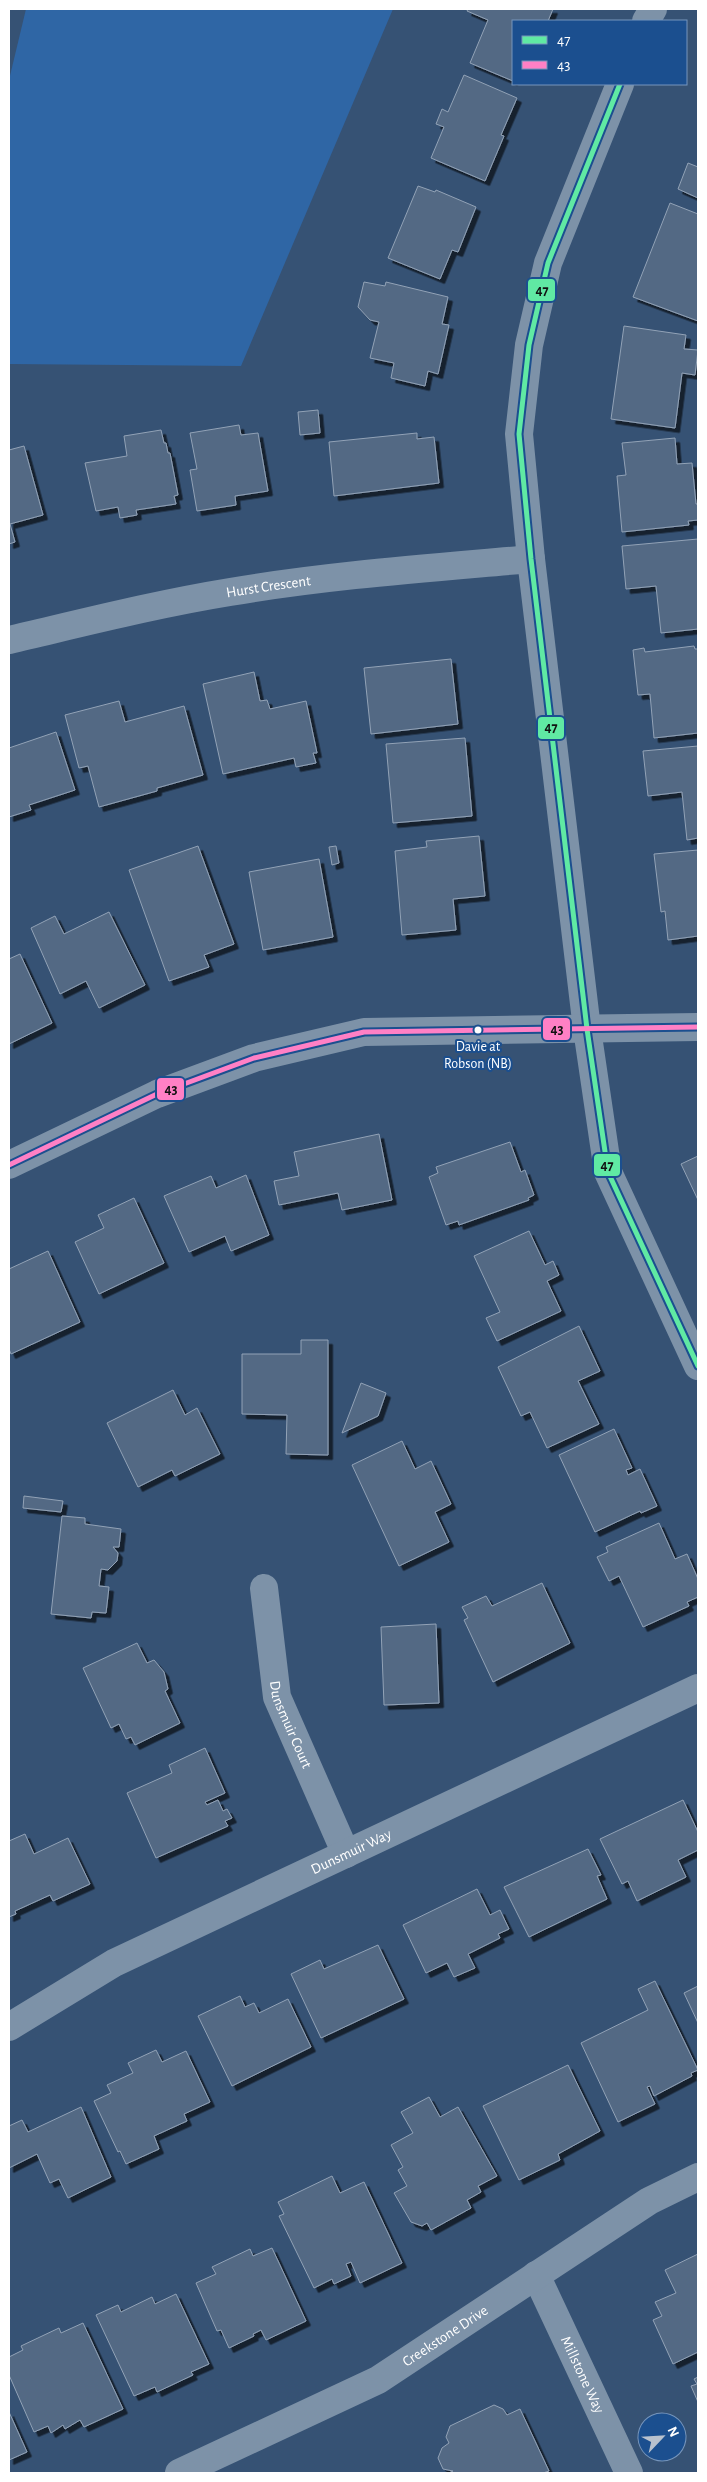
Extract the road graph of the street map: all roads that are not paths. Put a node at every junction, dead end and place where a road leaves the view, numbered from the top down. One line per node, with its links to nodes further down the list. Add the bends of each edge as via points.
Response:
1 (654, 9): 2 (street)
2 (647, 20)
3 (620, 85): 4 (street, via 548,263 528,345 519,434)
4 (531, 559): 5 (street, Hurst Crescent, via 317,580 231,592 144,608); 7 (street)
5 (9, 640)
6 (698, 1027): 7 (street)
7 (587, 1029): 8 (street, via 364,1032 254,1058 157,1094); 9 (street, via 608,1172)
8 (9, 1165)
9 (698, 1366)
10 (264, 1588): 12 (street, Dunsmuir Court, via 277,1697)
11 (698, 1688): 12 (street, Dunsmuir Way)
12 (346, 1854): 13 (street, Dunsmuir Way, via 114,1963)
13 (9, 2026)
14 (698, 2177): 15 (street, Creekstone Drive, via 648,2201)
15 (536, 2275): 16 (street, Creekstone Drive, via 378,2380); 17 (street, Millstone Way)
16 (179, 2473)
17 (629, 2473)

